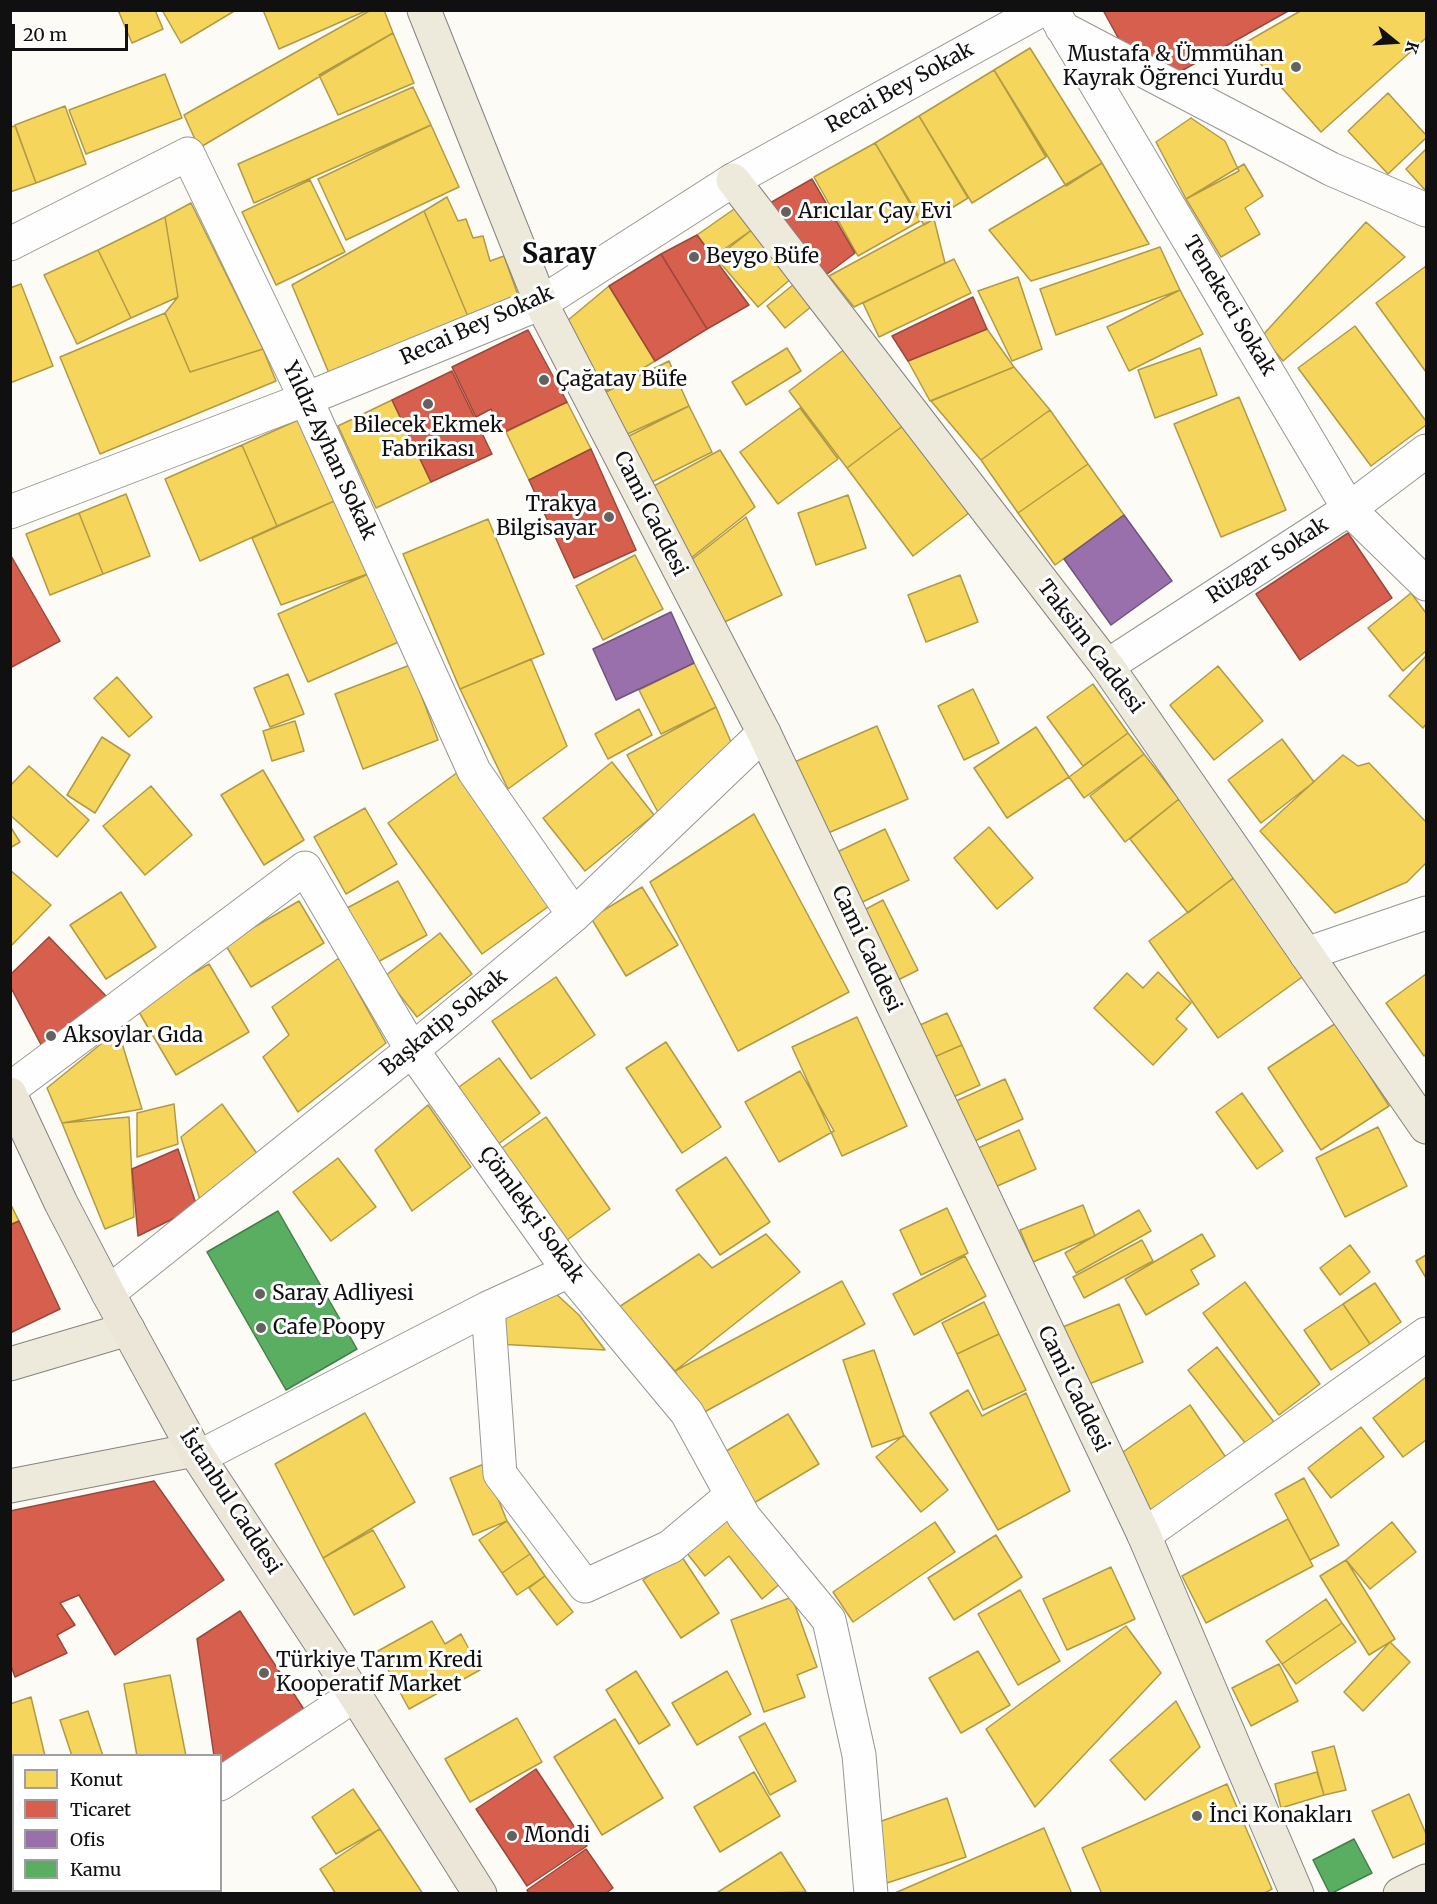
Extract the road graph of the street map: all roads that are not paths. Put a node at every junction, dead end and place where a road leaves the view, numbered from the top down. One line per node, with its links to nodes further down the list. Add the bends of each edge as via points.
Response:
1 (424, 10): 6 (main road, Cami Caddesi)
2 (1052, 16): 3 (street, Recai Bey Sokak); 4 (street, via 1331,169); 9 (street, Tenekeci Sokak)
3 (733, 180): 6 (street, Recai Bey Sokak); 12 (main road, Taksim Caddesi)
4 (1426, 210)
5 (10, 244): 7 (street, Yıldız Ayhan Sokak, via 188,154)
6 (541, 303): 7 (street, Recai Bey Sokak); 13 (main road, Cami Caddesi)
7 (306, 399): 10 (street, Recai Bey Sokak); 15 (street, Yıldız Ayhan Sokak, via 474,771)
8 (1426, 451): 9 (street, Rüzgar Sokak)
9 (1349, 509): 11 (street, Tenekeci Sokak); 12 (street, Rüzgar Sokak)
10 (10, 512)
11 (1426, 584)
12 (1107, 666): 16 (main road, Taksim Caddesi)
13 (764, 733): 15 (street, Başkatip Sokak); 30 (main road, Cami Caddesi)
14 (1426, 913): 16 (street)
15 (574, 915): 17 (street, Başkatip Sokak)
16 (1306, 954): 20 (main road, Taksim Caddesi)
17 (412, 1050): 18 (street, Çömlekçi Sokak, via 305,868); 21 (street, Çömlekçi Sokak); 22 (street, Başkatip Sokak)
18 (10, 1089)
19 (10, 1094): 22 (highway, İstanbul Caddesi)
20 (1426, 1127)
21 (569, 1271): 23 (street); 29 (street, Çömlekçi Sokak, via 687,1413)
22 (108, 1293): 24 (highway, İstanbul Caddesi)
23 (488, 1308): 27 (street); 29 (street, via 500,1474 585,1586 670,1547)
24 (128, 1329): 26 (main road); 27 (highway, İstanbul Caddesi)
25 (1426, 1334): 30 (street)
26 (10, 1364)
27 (197, 1453): 28 (main road); 31 (highway, İstanbul Caddesi)
28 (10, 1486)
29 (732, 1495): 35 (street, Çömlekçi Sokak, via 744,1517 829,1620 859,1755)
30 (1144, 1535): 36 (main road, Cami Caddesi)
31 (355, 1695): 32 (street); 34 (highway, İstanbul Caddesi)
32 (222, 1783)
33 (1426, 1881): 37 (main road)
34 (480, 1893)
35 (871, 1893)
36 (1297, 1893)
37 (1400, 1893)

